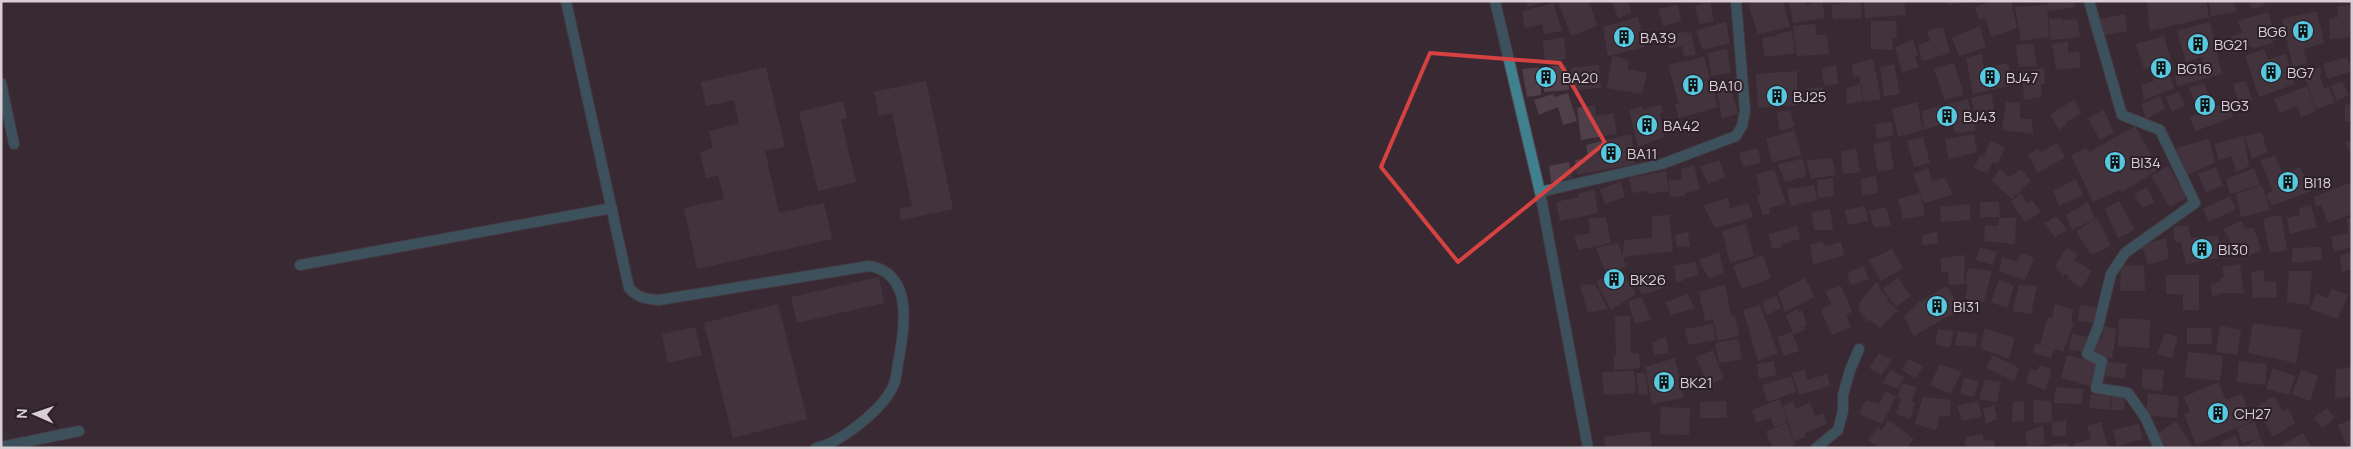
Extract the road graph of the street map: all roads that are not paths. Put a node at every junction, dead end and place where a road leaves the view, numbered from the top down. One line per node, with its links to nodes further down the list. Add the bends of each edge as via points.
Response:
1 (566, 1): 8 (street)
2 (1495, 1): 7 (street)
3 (1736, 1): 7 (street, via 1745,112 1736,136 1662,164)
4 (2089, 1): 16 (street, via 2122,115 2160,130 2195,204 2125,253 2111,274 2098,327 2087,354 2102,361 2096,388 2128,393)
5 (1, 83): 6 (street)
6 (14, 144)
7 (1540, 192): 14 (street)
8 (612, 208): 9 (street); 13 (street, via 629,288 645,300 869,266 880,268 898,286 904,301 904,334 894,385 881,405 860,424)
9 (300, 265)
10 (1859, 349): 15 (street, via 1843,395 1838,430)
11 (79, 431): 12 (street)
12 (1, 447)
13 (816, 448)
14 (1588, 448)
15 (1816, 448)
16 (2159, 448)

